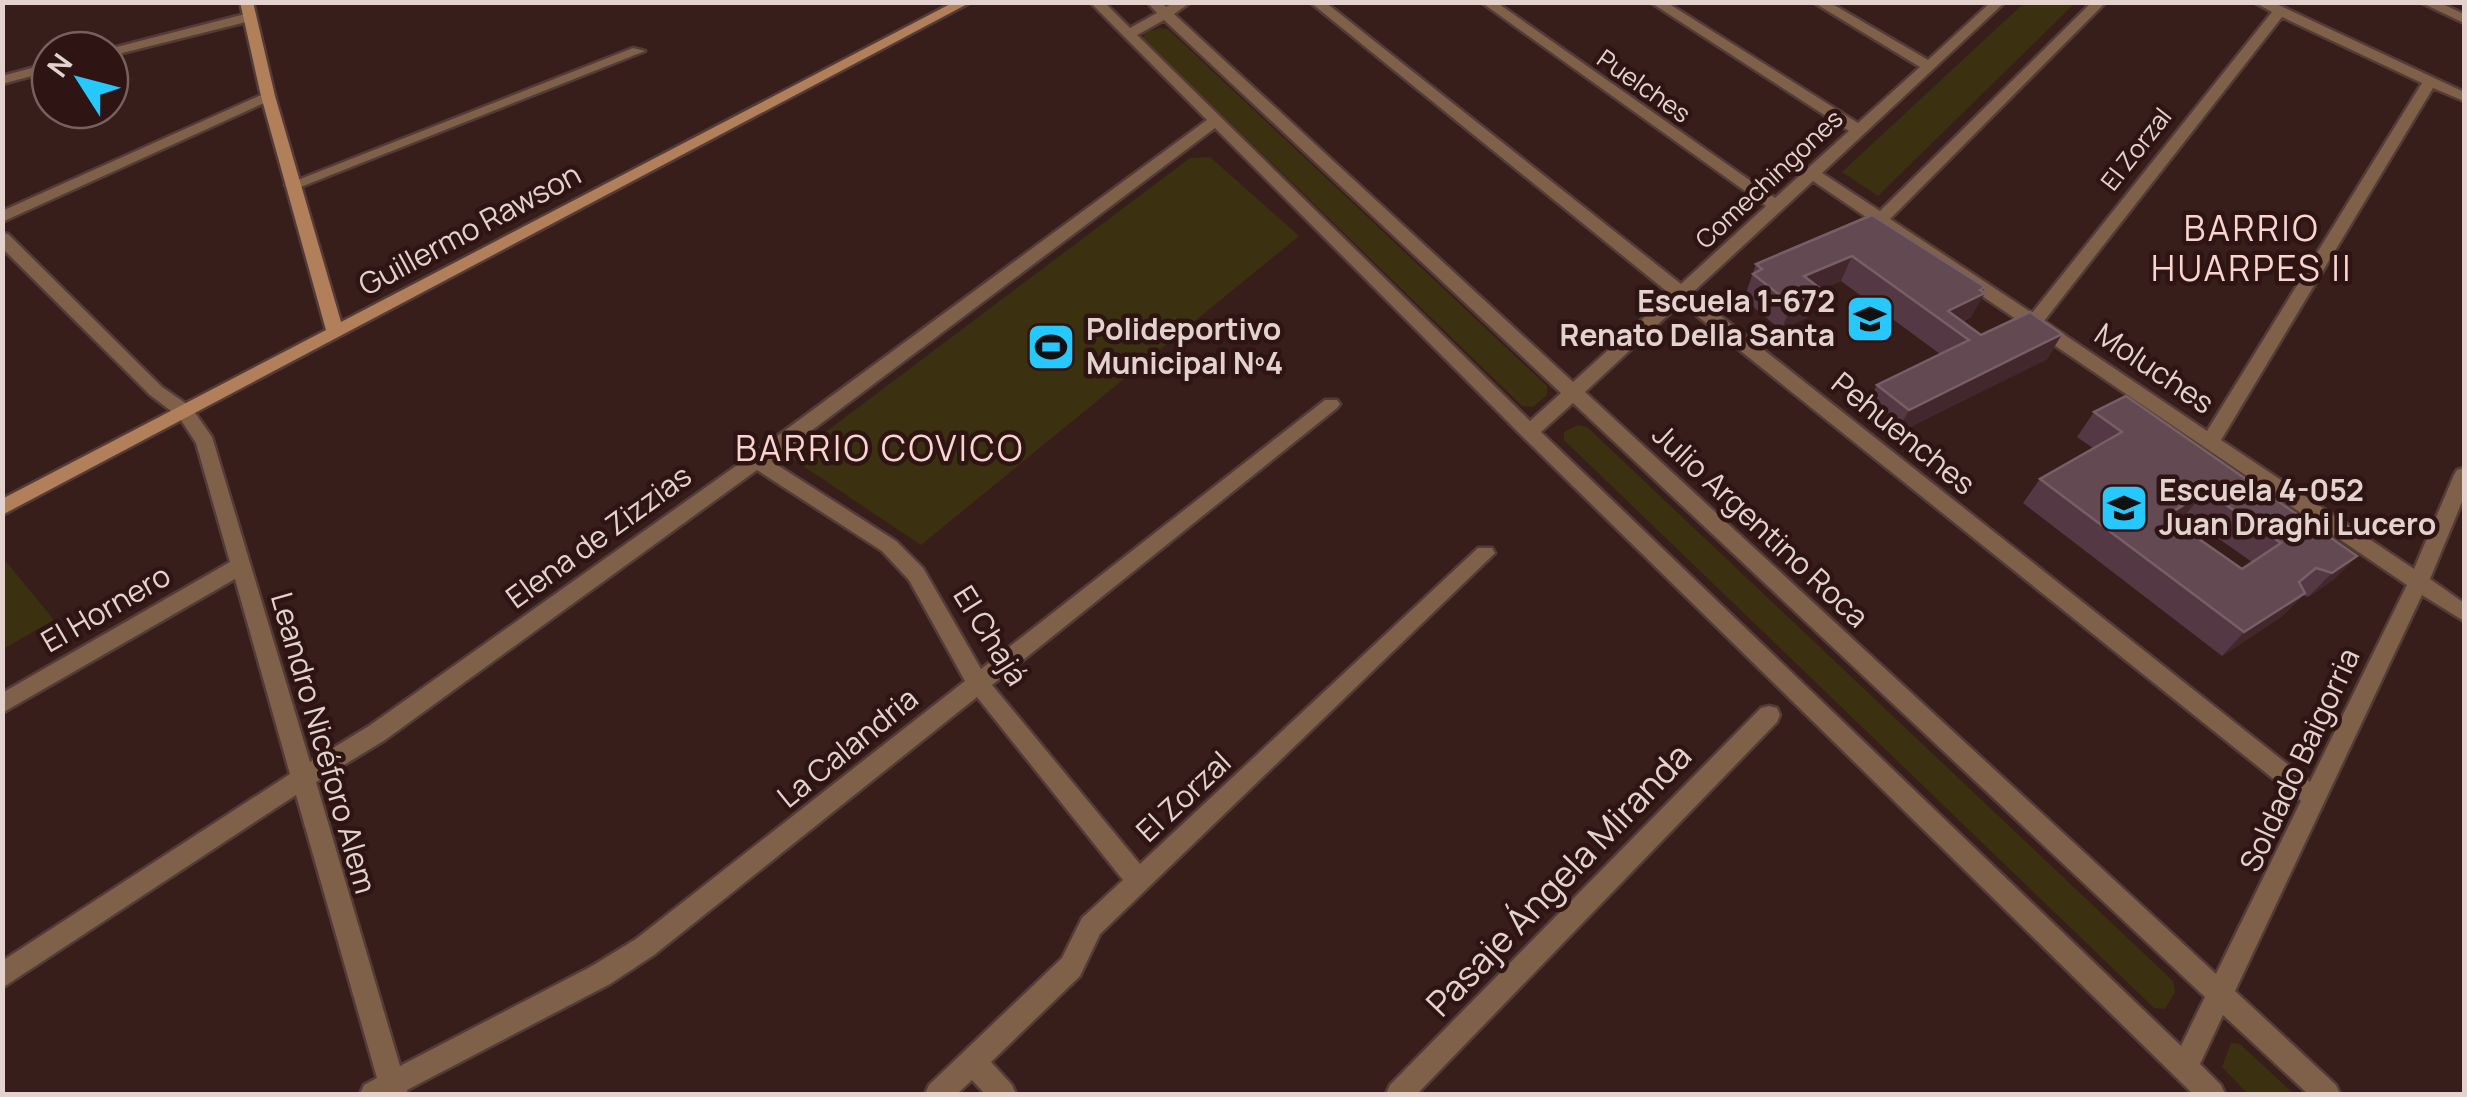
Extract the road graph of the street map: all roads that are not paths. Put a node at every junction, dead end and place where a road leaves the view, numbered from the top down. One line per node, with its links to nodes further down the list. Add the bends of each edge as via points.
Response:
1 (966, 2): 35 (main road, Guillermo Rawson)
2 (1096, 2): 16 (street)
3 (1184, 2): 12 (street)
4 (1316, 2): 33 (street, Pehuenches)
5 (1487, 2): 29 (street, Puelches)
6 (1656, 2): 26 (street)
7 (1819, 2): 19 (street)
8 (1999, 2): 19 (street, Comechingones)
9 (2100, 2): 31 (street)
10 (2260, 2): 14 (street)
11 (2426, 2): 15 (street)
12 (1159, 8): 16 (street); 36 (street, Julio Argentino Roca)
13 (248, 10): 17 (street); 23 (main road)
14 (2280, 12): 22 (street); 34 (street, El Zorzal)
15 (2464, 19)
16 (1128, 34): 25 (street)
17 (130, 46)
18 (638, 52): 28 (street)
19 (1929, 66): 26 (street, Comechingones)
20 (30, 72): 21 (street)
21 (2, 80)
22 (2430, 81): 24 (street); 40 (street)
23 (268, 96): 28 (main road); 30 (street)
24 (2464, 97)
25 (1214, 122): 39 (street); 41 (street, Elena de Zizzias)
26 (1858, 130): 27 (street, Comechingones)
27 (1812, 172): 29 (street, Comechingones); 31 (street, Moluches)
28 (293, 185): 35 (main road)
29 (1776, 206): 33 (street, Comechingones)
30 (2, 217)
31 (1882, 218): 34 (street, Moluches)
32 (2, 238): 38 (street, via 156,392)
33 (1683, 292): 36 (street, Comechingones); 52 (street, Pehuenches)
34 (2035, 321): 40 (street, Moluches)
35 (336, 334): 38 (main road, Guillermo Rawson)
36 (1574, 394): 39 (street, Comechingones); 55 (street, Julio Argentino Roca)
37 (1331, 404): 48 (street, La Calandria)
38 (185, 412): 43 (main road, Guillermo Rawson); 45 (street, Leandro Nicéforo Alem, via 205,442)
39 (1530, 432): 57 (street)
40 (2210, 440): 46 (street, Moluches)
41 (757, 461): 48 (street, El Chajá, via 889,546 916,574); 51 (street, Elena de Zizzias, via 377,734)
42 (2464, 475): 46 (street, Soldado Baigorria)
43 (2, 508)
44 (1484, 553): 53 (street, El Zorzal)
45 (240, 566): 49 (street, El Hornero); 51 (street, Leandro Nicéforo Alem)
46 (2418, 581): 47 (street, Moluches); 52 (street, Soldado Baigorria)
47 (2464, 613)
48 (978, 683): 53 (street, El Chajá); 58 (street, La Calandria, via 634,954)
49 (2, 704)
50 (1769, 715): 61 (street, Pasaje Ángela Miranda)
51 (301, 779): 54 (street, Elena de Zizzias); 58 (street, Leandro Nicéforo Alem)
52 (2314, 798): 55 (street, Soldado Baigorria)
53 (1139, 880): 56 (street, El Zorzal, via 1091,926 1071,966)
54 (2, 976)
55 (2220, 998): 57 (street, Soldado Baigorria); 63 (street, Julio Argentino Roca)
56 (972, 1061): 59 (street, El Zorzal); 60 (street)
57 (2184, 1068): 62 (street)
58 (387, 1090)
59 (938, 1094)
60 (1004, 1094)
61 (1400, 1094)
62 (2212, 1094)
63 (2327, 1094)

